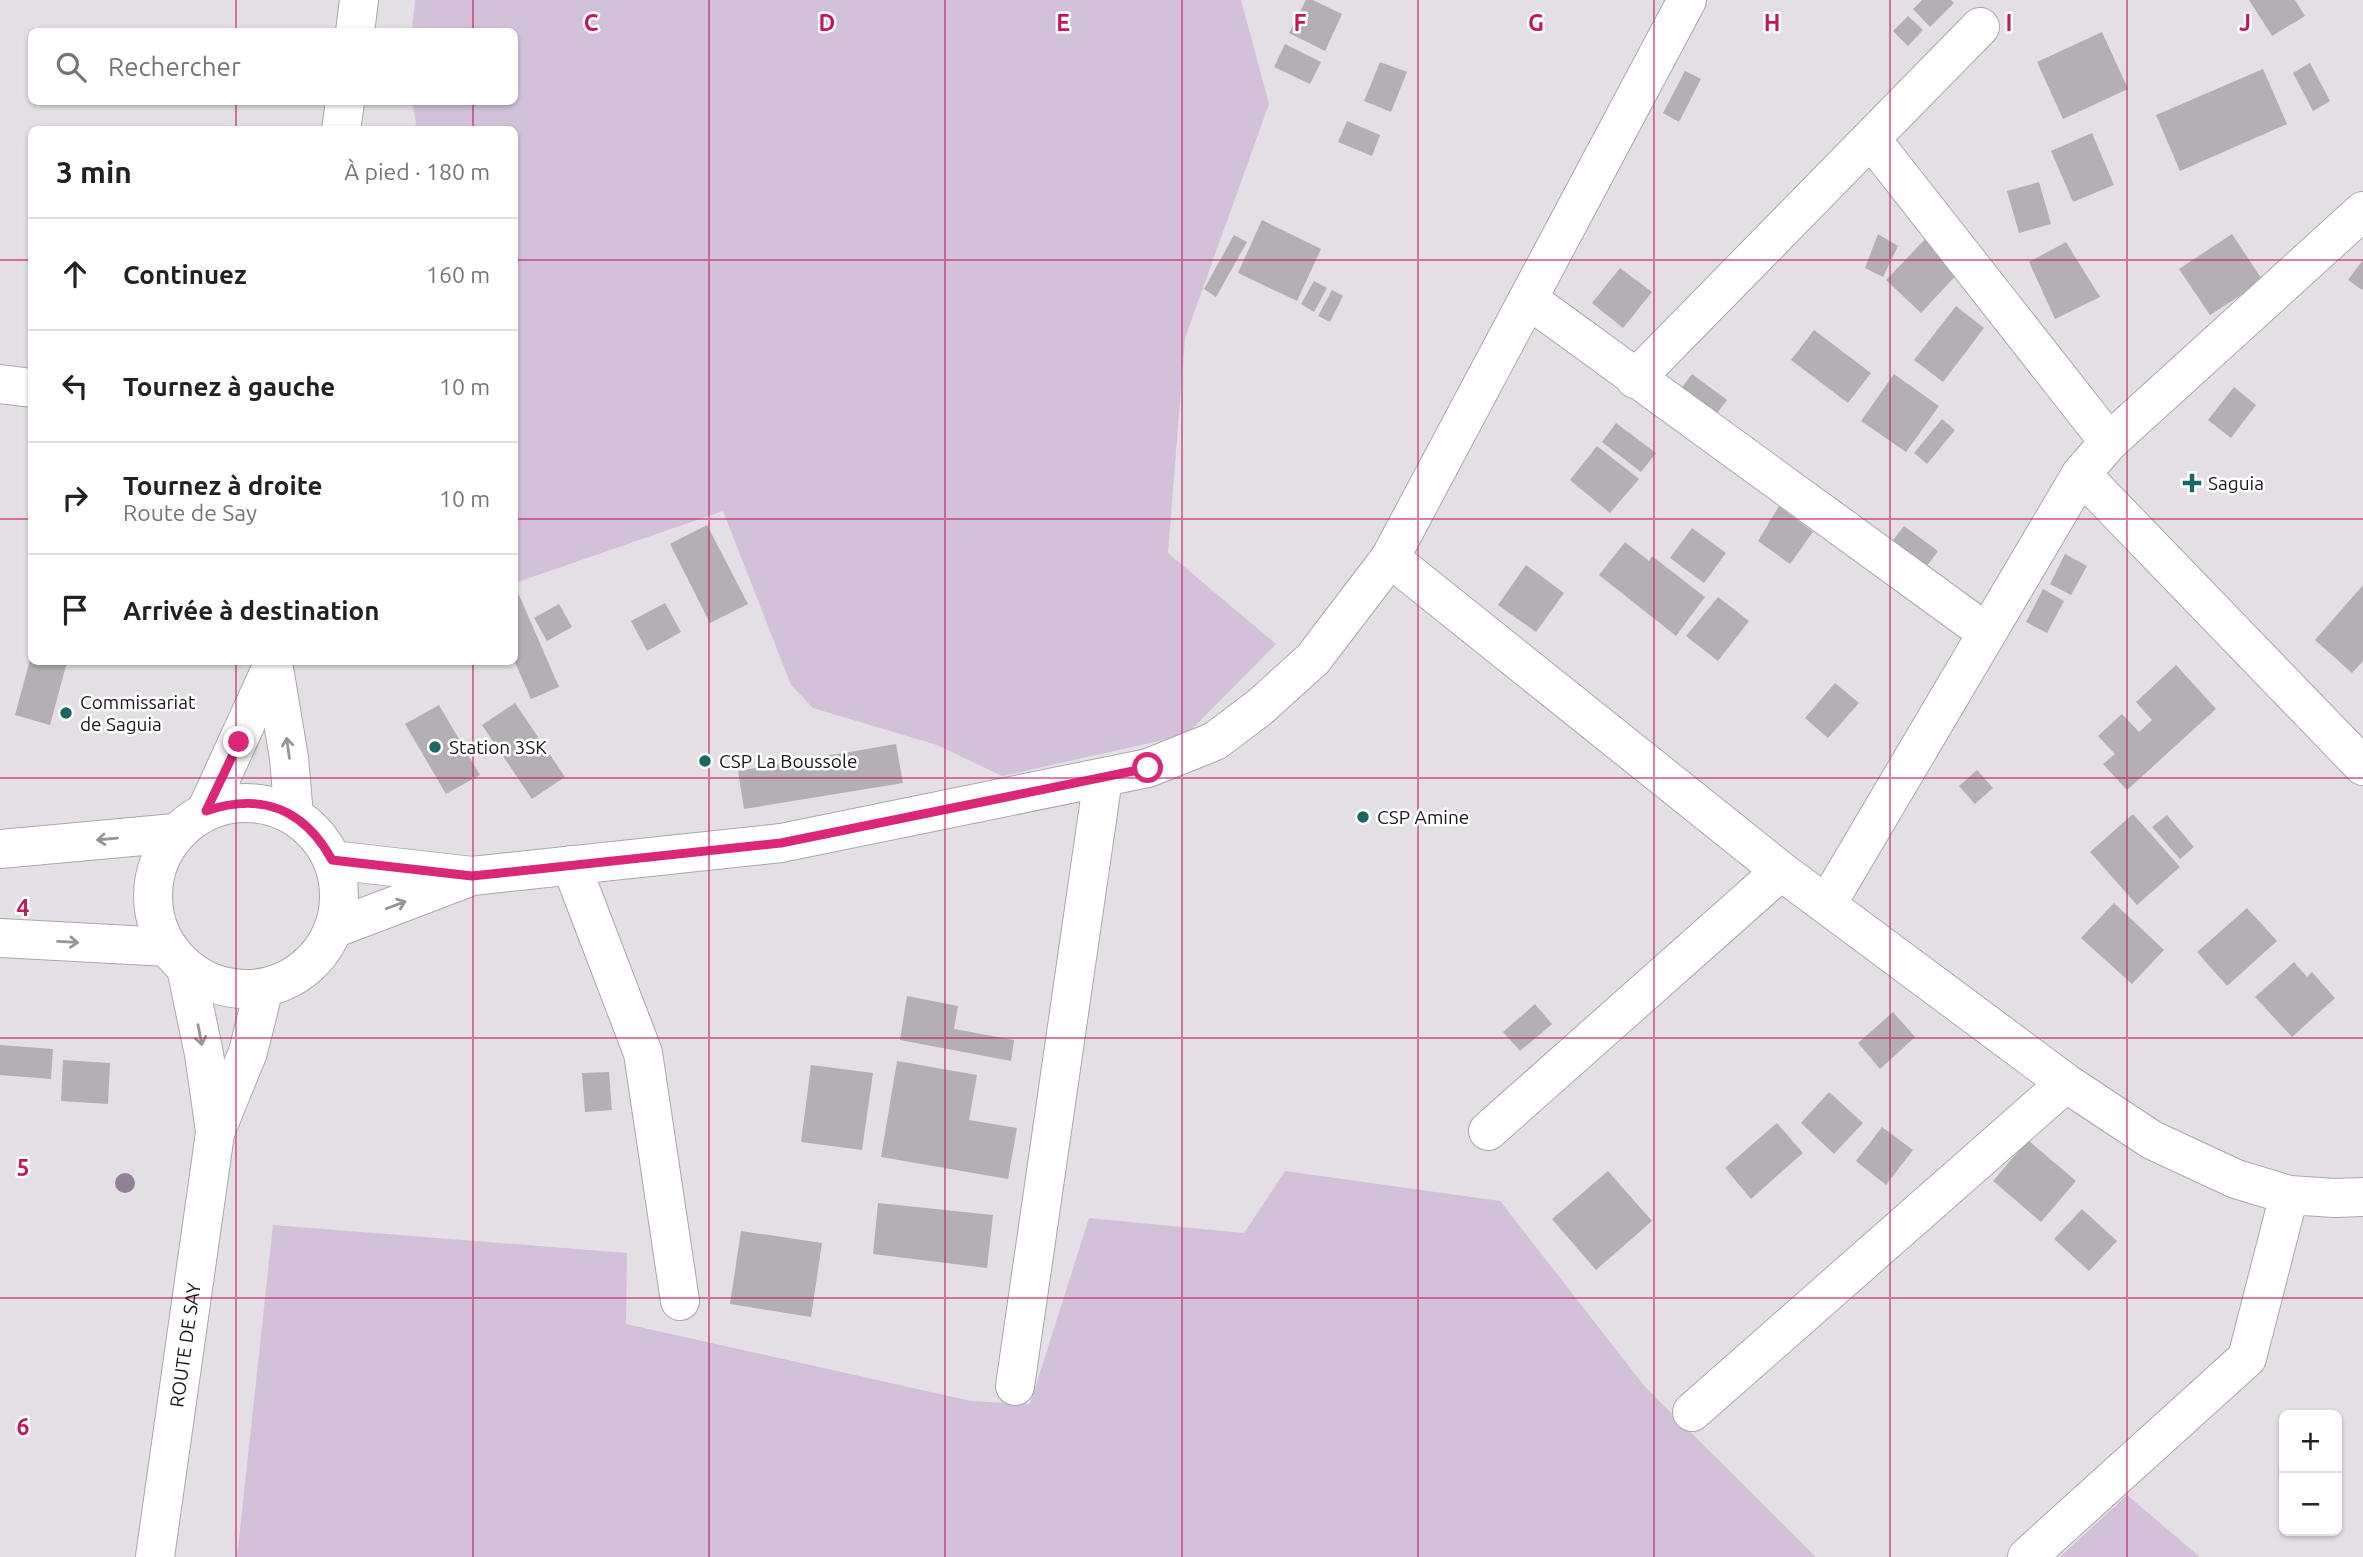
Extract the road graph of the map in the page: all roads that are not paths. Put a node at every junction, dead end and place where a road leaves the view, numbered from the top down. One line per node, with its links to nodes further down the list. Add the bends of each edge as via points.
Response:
1 (359, 0): 4 (main road)
2 (1686, 0): 9 (main road)
3 (1980, 27): 7 (main road)
4 (356, 28)
5 (345, 105): 6 (main road)
6 (342, 126)
7 (1871, 139): 10 (main road); 13 (main road)
8 (2363, 211): 13 (main road)
9 (1528, 299): 10 (main road); 15 (main road)
10 (1635, 379): 16 (main road)
11 (0, 384): 12 (main road)
12 (28, 388)
13 (2109, 442): 14 (main road)
14 (2081, 474): 16 (main road); 19 (main road)
15 (1390, 558): 20 (main road, via 1314,659 1260,707 1215,741 1148,768); 27 (main road)
16 (1987, 633): 29 (main road)
17 (273, 665): 21 (main road)
18 (274, 665): 22 (main road, one-way to 18)
19 (2363, 766)
20 (1103, 778): 26 (main road, via 781,843); 40 (main road)
21 (206, 811): 22 (main road, via 251,802); 23 (main road)
22 (294, 816): 25 (main road, via 322,842)
23 (175, 834): 24 (main road, one-way to 24); 32 (main road, via 154,877 152,901 157,925)
24 (0, 849)
25 (332, 860): 28 (main road); 30 (main road, via 339,906)
26 (571, 865): 28 (main road); 39 (main road, via 643,1053)
27 (1781, 871): 29 (main road); 35 (main road)
28 (472, 876): 30 (main road, one-way to 28)
29 (1827, 904): 34 (main road)
30 (333, 929): 33 (main road, via 306,967)
31 (0, 938): 32 (main road, one-way to 32)
32 (177, 958): 33 (main road, via 210,982 237,989); 36 (main road, ROUTE DE SAY, one-way to 36, via 204,1054)
33 (264, 988): 36 (main road, ROUTE DE SAY, via 248,1052)
34 (2066, 1083): 37 (main road, via 2152,1140 2236,1179); 41 (main road)
35 (1488, 1131)
36 (215, 1133): 42 (main road, ROUTE DE SAY)
37 (2289, 1195): 38 (main road); 43 (main road, via 2247,1358)
38 (2363, 1197)
39 (680, 1301)
40 (1015, 1386)
41 (1692, 1412)
42 (155, 1557)
43 (2028, 1557)

